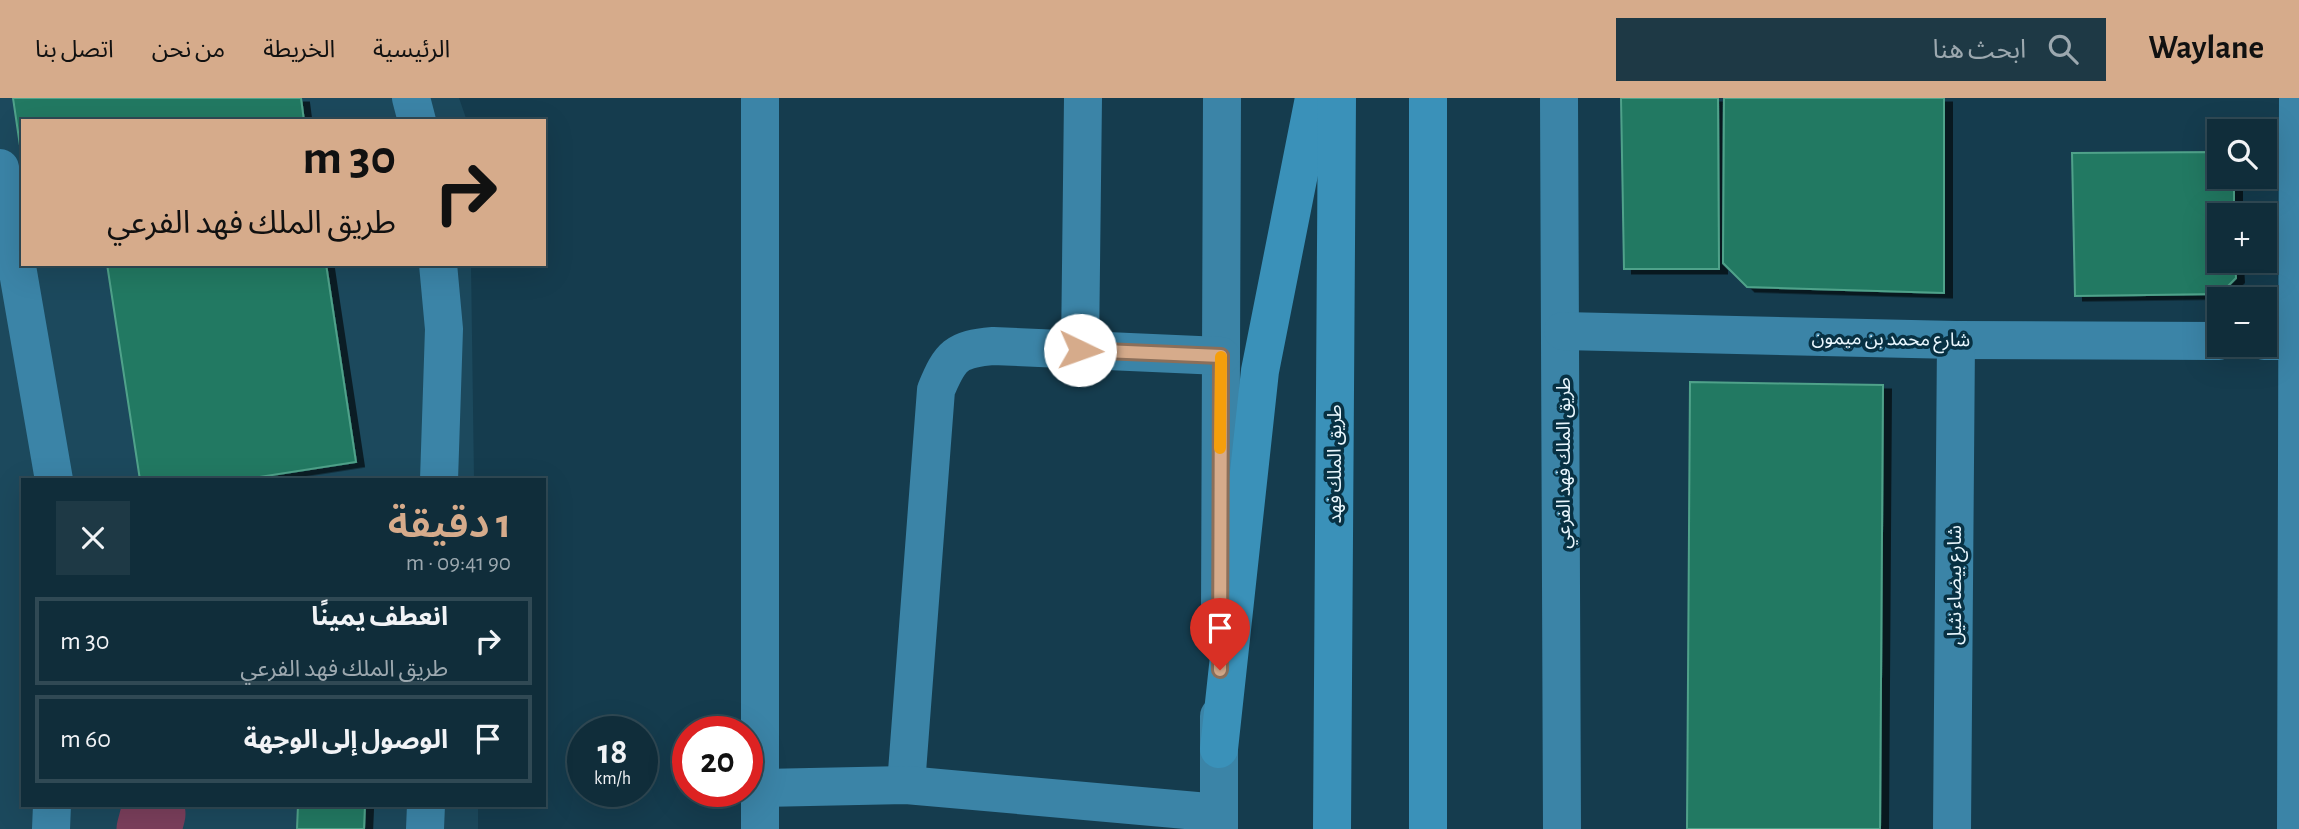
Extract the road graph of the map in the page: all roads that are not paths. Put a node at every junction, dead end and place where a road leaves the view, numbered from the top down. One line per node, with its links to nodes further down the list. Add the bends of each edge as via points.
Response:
1 (411, 98): 11 (street)
2 (760, 98): 24 (street)
3 (1083, 98): 20 (street)
4 (1222, 98): 21 (street)
5 (1314, 98): 25 (highway, via 1260,371)
6 (1337, 98): 35 (highway, طريق الملك فهد)
7 (1428, 98): 14 (highway)
8 (1446, 98): 14 (highway)
9 (1559, 98): 16 (street, طريق الملك فهد الفرعي)
10 (2298, 98): 19 (street)
11 (416, 119)
12 (0, 168): 13 (street)
13 (3, 208): 22 (street)
14 (1428, 242): 36 (highway)
15 (438, 266): 23 (street, via 444,329)
16 (1563, 331): 17 (street, شارع محمد بن ميمون); 37 (street, طريق الملك فهد الفرعي)
17 (1956, 340): 18 (street, شارع محمد بن ميمون); 38 (street, شارع بيضاء نثيل)
18 (2207, 341)
19 (2281, 341): 39 (street)
20 (1080, 350): 21 (street); 26 (street, via 965,348 947,363 936,390)
21 (1221, 356): 25 (street)
22 (54, 478)
23 (439, 478)
24 (762, 716)
25 (1219, 749): 31 (street)
26 (906, 785): 27 (street); 31 (street)
27 (763, 788)
28 (52, 807): 32 (street)
29 (426, 807): 33 (street)
30 (761, 807): 34 (street)
31 (1219, 821)
32 (51, 829)
33 (425, 829)
34 (760, 829)
35 (1332, 829)
36 (1428, 829)
37 (1562, 829)
38 (1952, 829)
39 (2295, 829)

